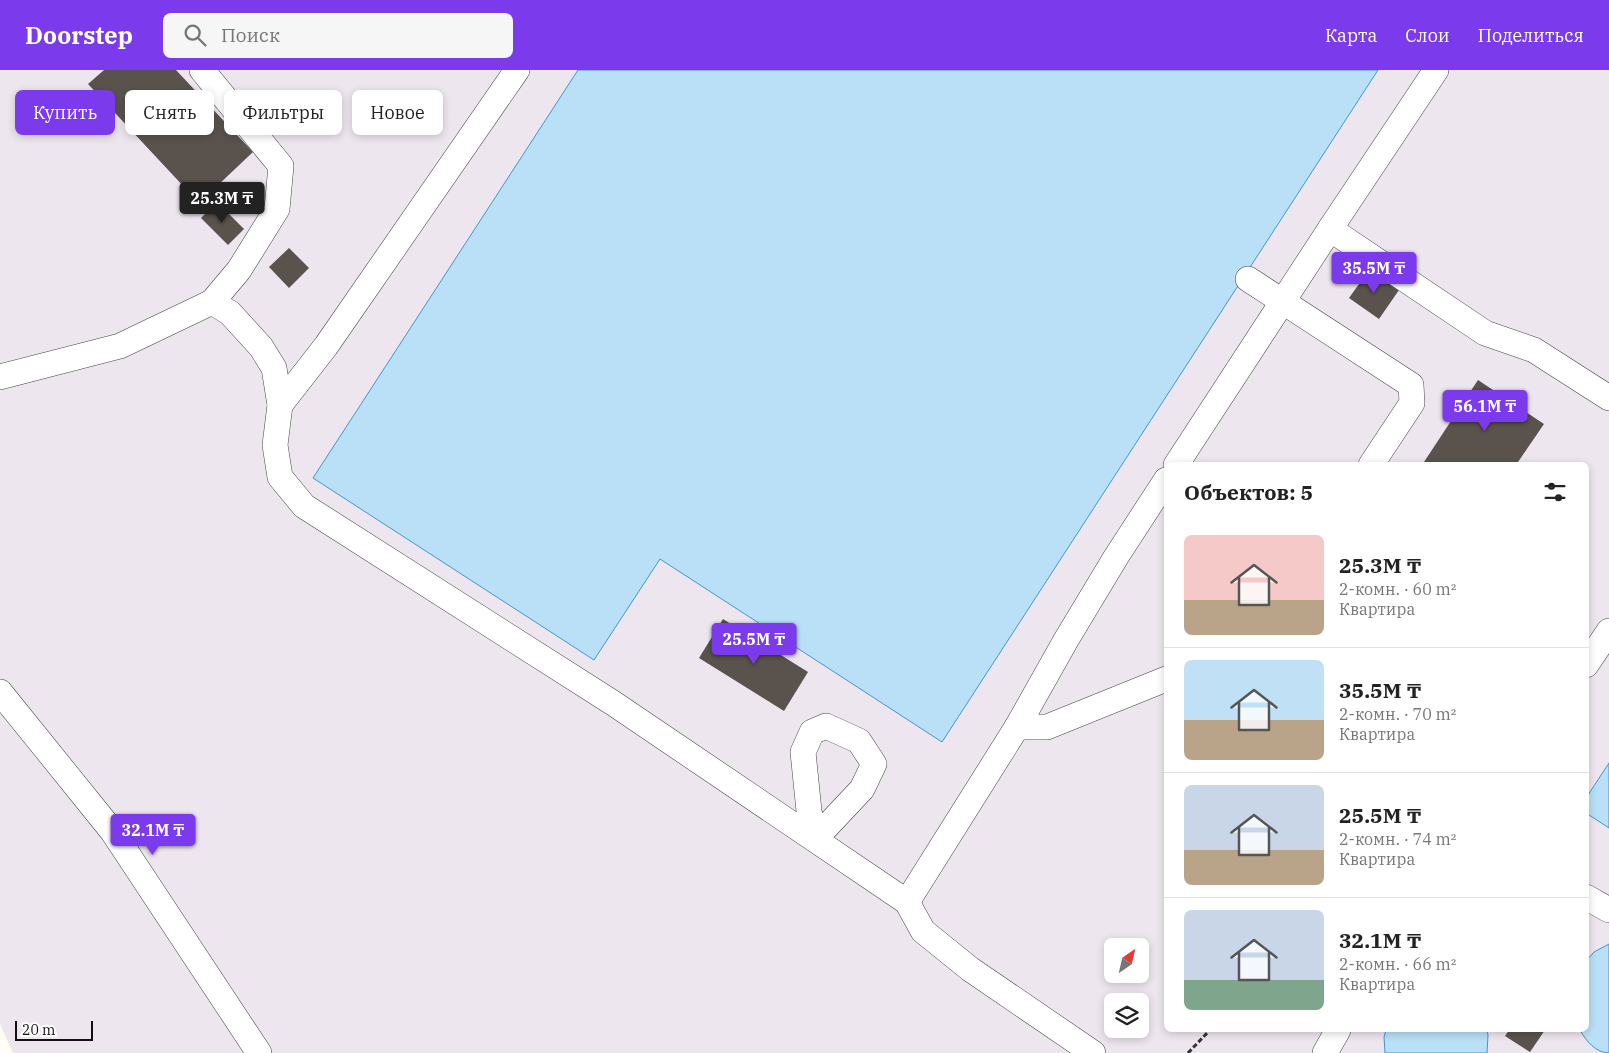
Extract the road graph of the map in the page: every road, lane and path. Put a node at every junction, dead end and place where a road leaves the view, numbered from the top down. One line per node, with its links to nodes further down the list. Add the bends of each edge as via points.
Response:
1 (202, 70): 7 (street, via 281,166 276,209 239,270)
2 (517, 70): 10 (street, via 326,346)
3 (1436, 70): 4 (street)
4 (1330, 229): 6 (street); 9 (street, via 1486,333 1534,350)
5 (1248, 279): 6 (street)
6 (1282, 301): 11 (street); 12 (street, via 1411,385 1412,403)
7 (212, 302): 8 (street, via 120,346); 10 (street, via 230,313 261,347 274,368)
8 (0, 377)
9 (1609, 398)
10 (280, 405): 20 (street, via 275,445 280,476 304,506 613,703)
11 (1178, 462)
12 (1373, 462)
13 (1164, 483): 18 (street)
14 (1609, 631): 15 (street)
15 (1589, 661)
16 (1164, 680): 18 (street, via 1047,727)
17 (0, 692): 24 (street, via 113,832)
18 (1016, 727): 20 (street)
19 (1589, 899): 21 (street)
20 (907, 902): 25 (street, via 924,930 964,963)
21 (1609, 910)
22 (1208, 1032): 26 (path)
23 (1337, 1032): 27 (street)
24 (259, 1053)
25 (1093, 1053)
26 (1188, 1053)
27 (1325, 1053)

